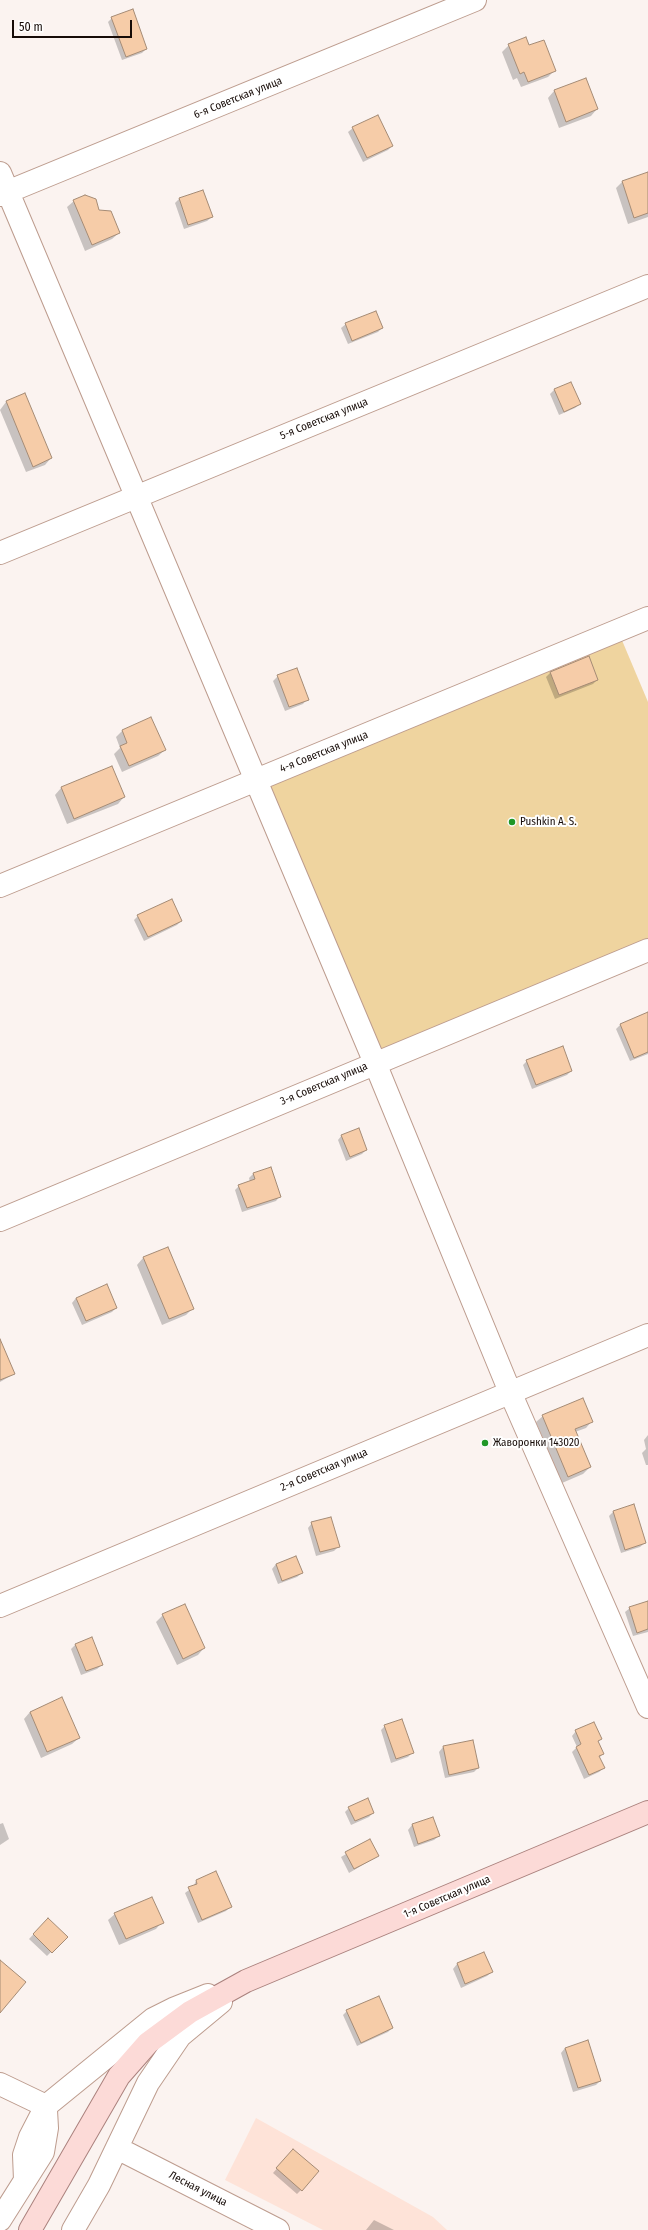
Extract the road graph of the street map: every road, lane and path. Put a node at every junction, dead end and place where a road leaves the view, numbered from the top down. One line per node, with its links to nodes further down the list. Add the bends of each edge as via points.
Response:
1 (475, 0): 2 (street, 6-я Советская улица)
2 (3, 187): 4 (street)
3 (648, 286): 4 (street, 5-я Советская улица)
4 (136, 496): 5 (street, 5-я Советская улица); 7 (street)
5 (0, 553)
6 (648, 618): 7 (street, 4-я Советская улица)
7 (256, 781): 8 (street, 4-я Советская улица); 10 (street)
8 (0, 886)
9 (648, 950): 10 (street, 3-я Советская улица)
10 (375, 1063): 11 (street, 3-я Советская улица); 13 (street)
11 (0, 1220)
12 (648, 1336): 13 (street, 2-я Советская улица)
13 (510, 1392): 14 (street, 2-я Советская улица); 15 (street)
14 (0, 1606)
15 (648, 1707)
16 (648, 1812): 17 (main road, 1-я Советская улица)
17 (246, 1981): 19 (street, via 173,2008 154,2019); 20 (street, via 180,2036 148,2083); 22 (main road, 1-я Советская улица, via 190,2012 148,2043 133,2059 112,2087)
18 (0, 2084): 19 (street)
19 (46, 2106): 21 (street, via 47,2128 43,2152)
20 (117, 2148): 23 (street); 24 (street, Лесная улица)
21 (0, 2220)
22 (30, 2230)
23 (73, 2230)
24 (278, 2230)

